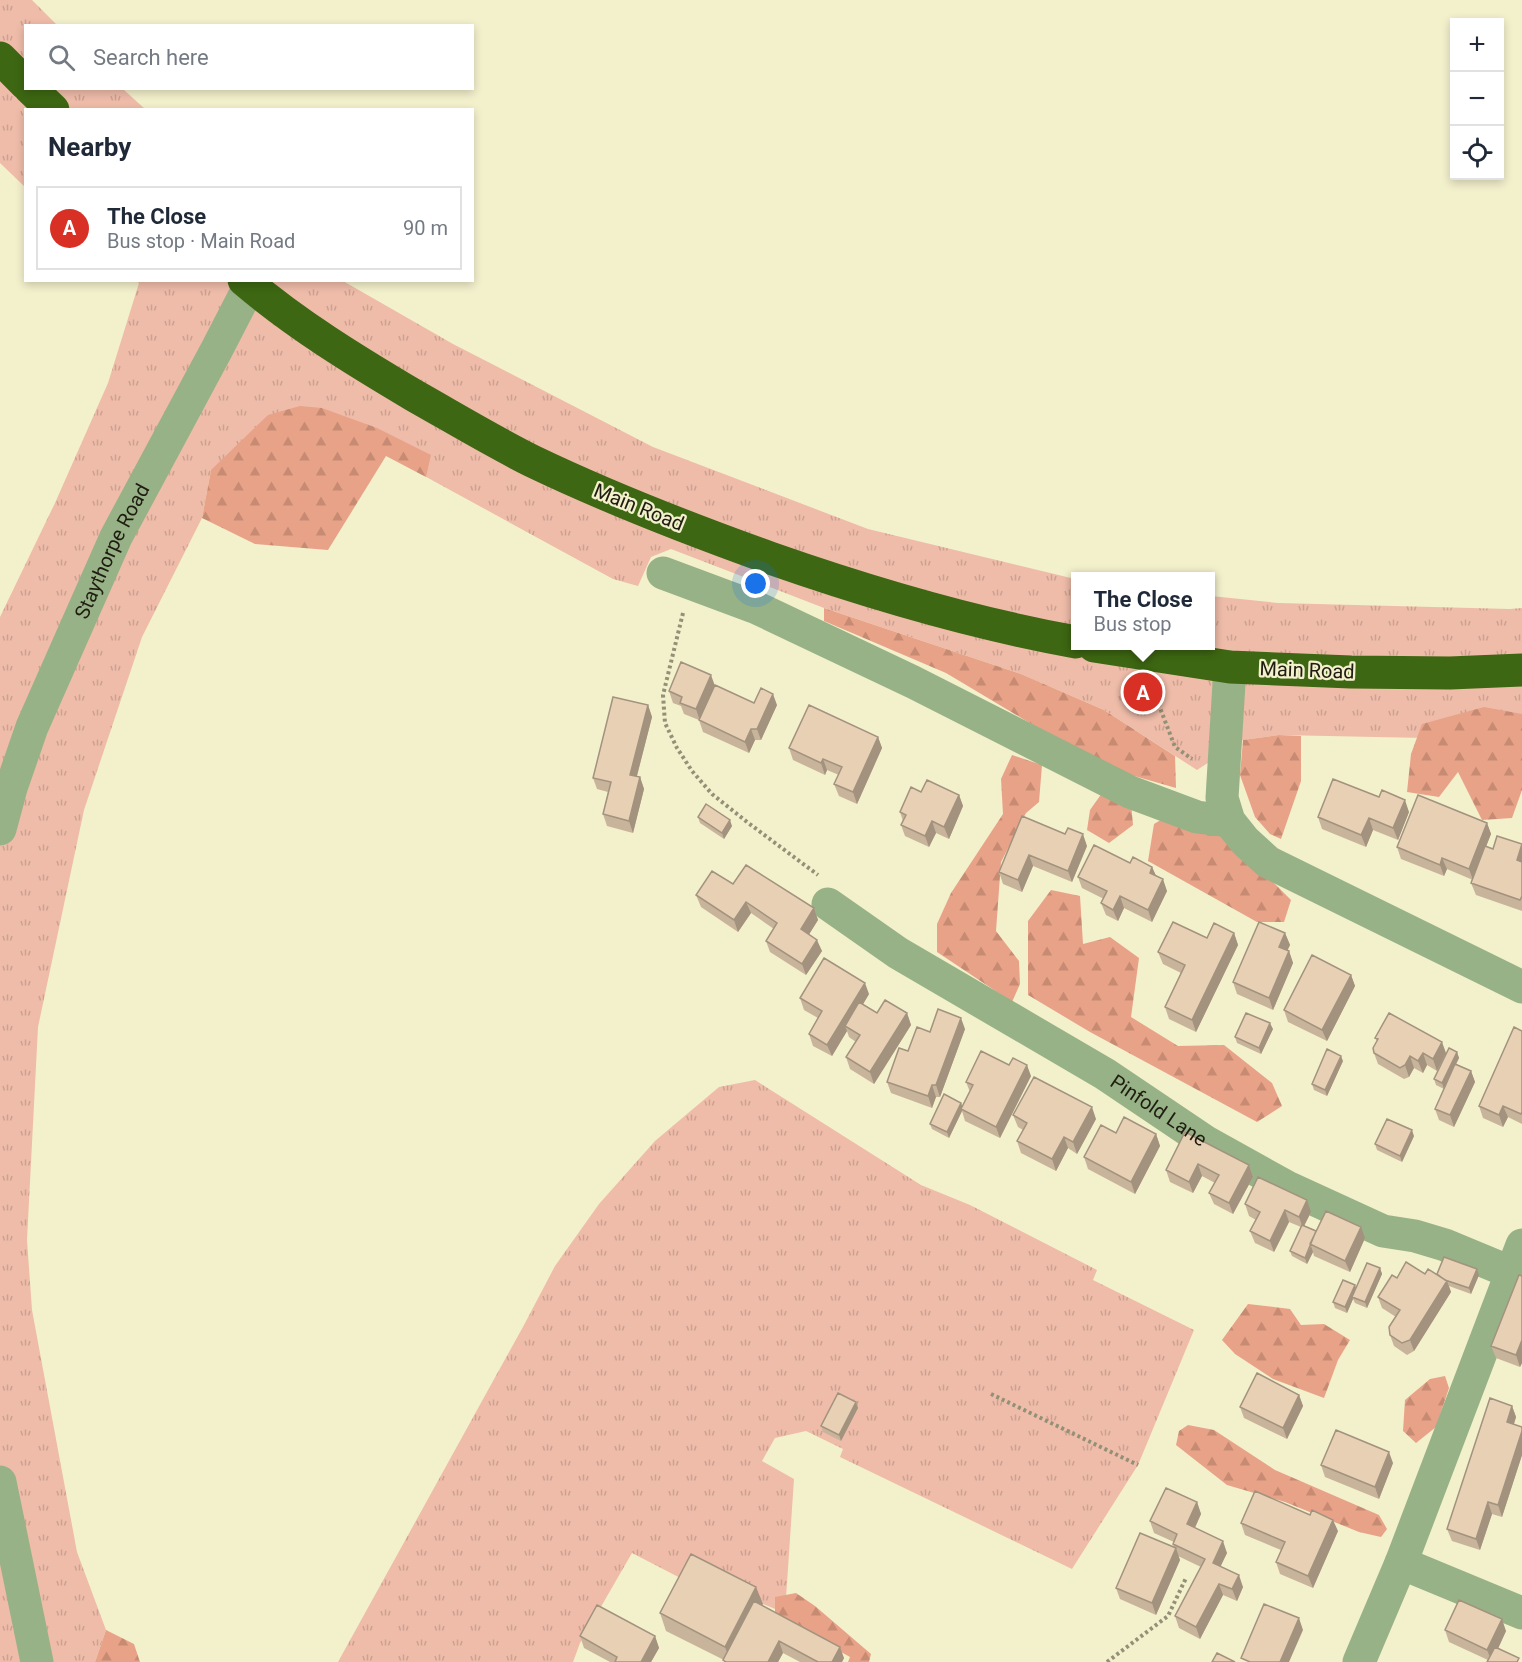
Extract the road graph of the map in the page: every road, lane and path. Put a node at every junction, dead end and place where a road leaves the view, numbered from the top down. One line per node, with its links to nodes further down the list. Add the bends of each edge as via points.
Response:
1 (0, 58): 2 (highway)
2 (24, 82)
3 (32, 90): 4 (highway)
4 (51, 108)
5 (247, 283): 7 (highway, Main Road, via 326,341 443,412 530,460 628,504 839,582 914,605); 14 (street, Staythorpe Road, via 212,360 116,537 32,727)
6 (677, 578): 13 (street, via 757,608 864,658 1131,792 1197,817); 15 (path, via 663,695 665,723 692,771 712,794 823,879)
7 (1071, 641)
8 (1126, 650): 9 (highway, Main Road)
9 (1139, 652): 10 (highway, Main Road); 12 (path, via 1174,747)
10 (1230, 667): 11 (highway, Main Road, via 1450,673); 13 (street, via 1222,798)
11 (1522, 670)
12 (1193, 760)
13 (1229, 821): 16 (street, via 1268,862)
14 (0, 829)
15 (828, 904): 17 (street, Pinfold Lane, via 898,953 1105,1074 1206,1142 1287,1187 1383,1231)
16 (1522, 987)
17 (1518, 1264): 21 (street)
18 (991, 1394): 19 (path)
19 (1138, 1465)
20 (0, 1482): 24 (street)
21 (1401, 1563): 23 (street); 26 (street)
22 (1186, 1578): 25 (path, via 1168,1616)
23 (1522, 1613)
24 (37, 1662)
25 (1107, 1662)
26 (1359, 1662)

